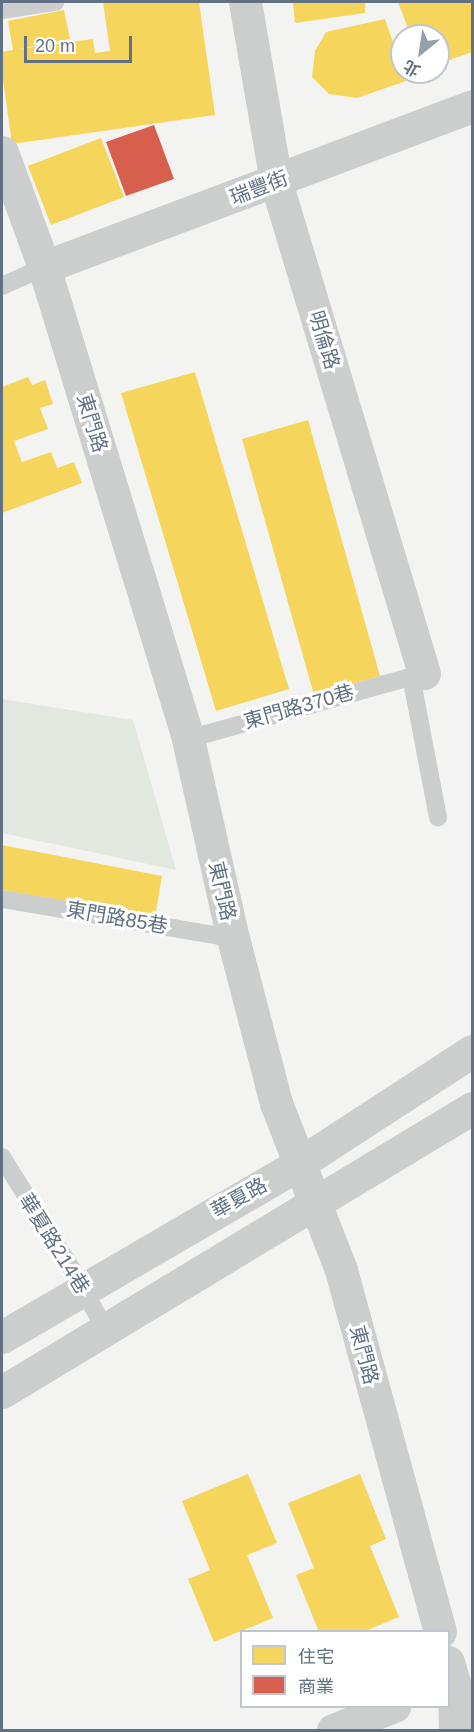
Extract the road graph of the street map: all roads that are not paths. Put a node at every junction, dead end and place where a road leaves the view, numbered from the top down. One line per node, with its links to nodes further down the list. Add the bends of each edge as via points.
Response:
1 (55, 2): 3 (lane)
2 (245, 2): 6 (street, 明倫路)
3 (2, 10)
4 (472, 105): 6 (street, 瑞豐街)
5 (2, 152): 7 (street, 東門路)
6 (276, 182): 7 (street, 瑞豐街); 9 (street, 明倫路)
7 (44, 267): 8 (lane); 10 (street, 東門路)
8 (2, 286)
9 (417, 674): 10 (lane, 東門路370巷); 11 (lane)
10 (188, 739): 13 (street, 東門路)
11 (438, 817)
12 (2, 899): 13 (lane, 東門路85巷)
13 (233, 938): 17 (street, 東門路, via 276,1103)
14 (472, 1051): 17 (street, 華夏路)
15 (472, 1108): 18 (street)
16 (2, 1157): 19 (lane, 華夏路214巷)
17 (297, 1165): 18 (street, 東門路); 19 (street, 華夏路)
18 (313, 1204): 20 (street); 23 (street, 東門路, via 340,1270)
19 (83, 1289): 20 (lane, 華夏路214巷); 21 (street, 華夏路)
20 (106, 1331): 22 (street)
21 (2, 1337)
22 (2, 1392)
23 (439, 1630)
24 (456, 1676): 27 (street)
25 (391, 1708): 26 (street)
26 (333, 1731)
27 (455, 1731)

